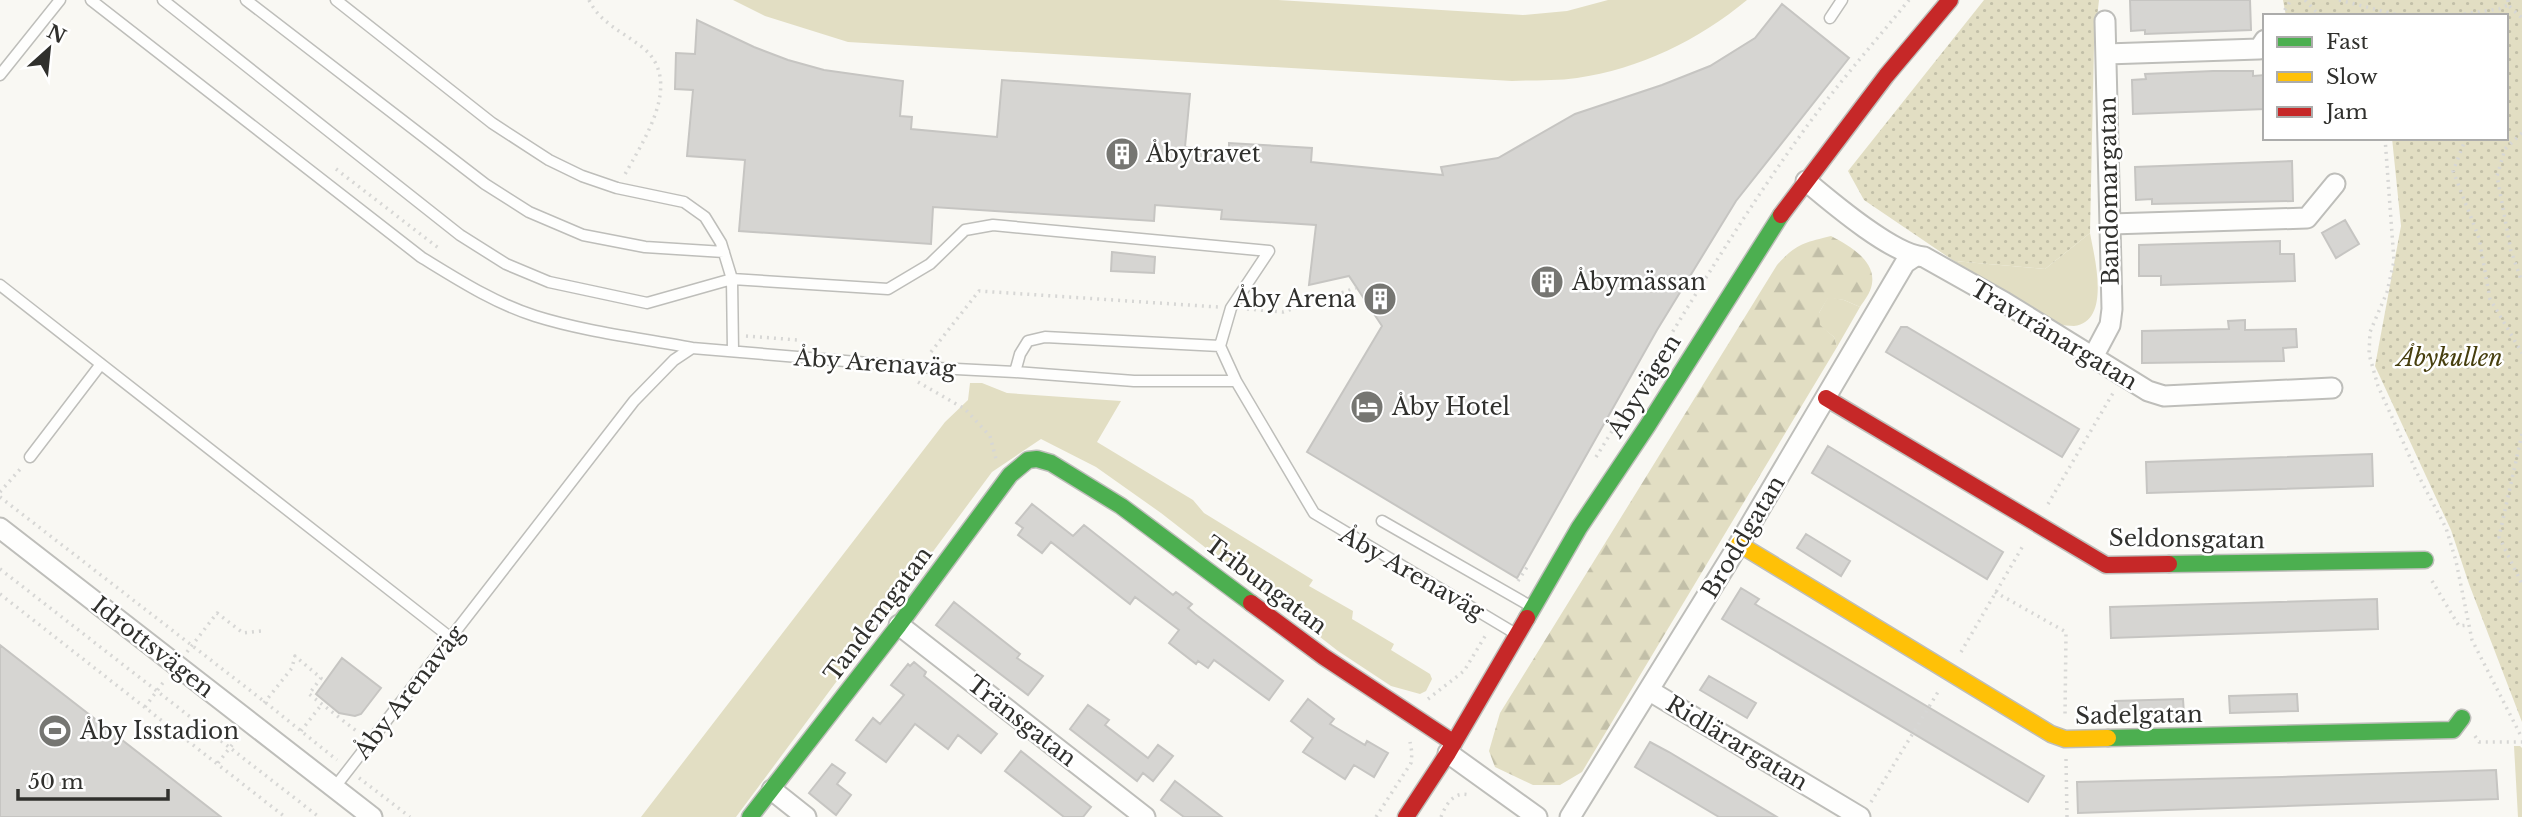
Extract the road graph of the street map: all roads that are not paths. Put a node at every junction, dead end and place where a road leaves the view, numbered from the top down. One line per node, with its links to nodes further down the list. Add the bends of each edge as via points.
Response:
1 (60, 0): 12 (lane)
2 (91, 0): 21 (lane, via 421,257 475,291 533,316)
3 (163, 0): 18 (lane, via 460,234 506,264 549,282 647,303)
4 (247, 0): 16 (lane, via 485,184 529,212 583,235 645,247)
5 (336, 0): 16 (lane, via 492,123 549,160 617,188 684,202 705,217)
6 (1842, 0): 8 (lane)
7 (1950, 0): 13 (street, Åbyvägen)
8 (1830, 18)
9 (2105, 21): 11 (street, Bandomargatan)
10 (2263, 43): 11 (street, via 2259,49)
11 (2106, 54): 15 (street, Bandomargatan)
12 (0, 75)
13 (1806, 181): 17 (street, Travtränargatan, via 1874,234); 35 (street, Åbyvägen, via 1579,528)
14 (2334, 184): 15 (street, via 2307,218)
15 (2110, 224): 23 (street, Bandomargatan, via 2110,326)
16 (724, 252): 18 (lane)
17 (1914, 257): 23 (street, Travtränargatan, via 1924,257); 28 (street, Broddgatan, via 1905,263)
18 (732, 279): 20 (lane, via 888,289 930,264 965,230 993,225 1269,251 1231,307); 22 (lane)
19 (0, 285): 24 (lane)
20 (1220, 346): 25 (lane, via 1045,337 1028,341); 26 (lane)
21 (692, 348): 22 (lane, Åby Arenaväg); 38 (lane, Åby Arenaväg, via 634,401)
22 (733, 351): 25 (lane, Åby Arenaväg)
23 (2093, 357): 27 (street, Travtränargatan, via 2164,396)
24 (101, 364): 29 (lane); 38 (lane)
25 (1015, 372): 26 (lane, Åby Arenaväg, via 1133,381)
26 (1236, 381): 37 (lane, Åby Arenaväg, via 1314,513)
27 (2332, 388)
28 (1826, 398): 33 (street, Broddgatan); 34 (street, Seldonsgatan, via 2106,565)
29 (30, 457)
30 (1051, 463): 36 (street, Tandemgatan, via 1040,459 1021,462); 41 (street, Tribungatan, via 1121,506 1324,657 1415,717)
31 (1382, 521): 35 (lane)
32 (0, 528): 42 (street, Idrottsvägen, via 186,659)
33 (1739, 544): 39 (street, Broddgatan); 40 (street, Sadelgatan, via 2065,739 2453,730)
34 (2424, 560)
35 (1533, 607): 37 (street, Åbyvägen)
36 (900, 625): 43 (street, Tandemgatan); 48 (street, Tränsgatan)
37 (1517, 634): 41 (street, Åbyvägen)
38 (450, 638): 42 (lane, Åby Arenaväg)
39 (1650, 691): 44 (street, Ridlärargatan); 51 (street, Broddgatan)
40 (2462, 718)
41 (1451, 748): 49 (street, Åbyvägen); 50 (street)
42 (335, 787): 45 (street, Idrottsvägen)
43 (772, 790): 46 (street, Tandemgatan); 47 (street)
44 (1864, 811)
45 (371, 816)
46 (750, 817)
47 (806, 817)
48 (1145, 817)
49 (1406, 817)
50 (1537, 817)
51 (1570, 817)

